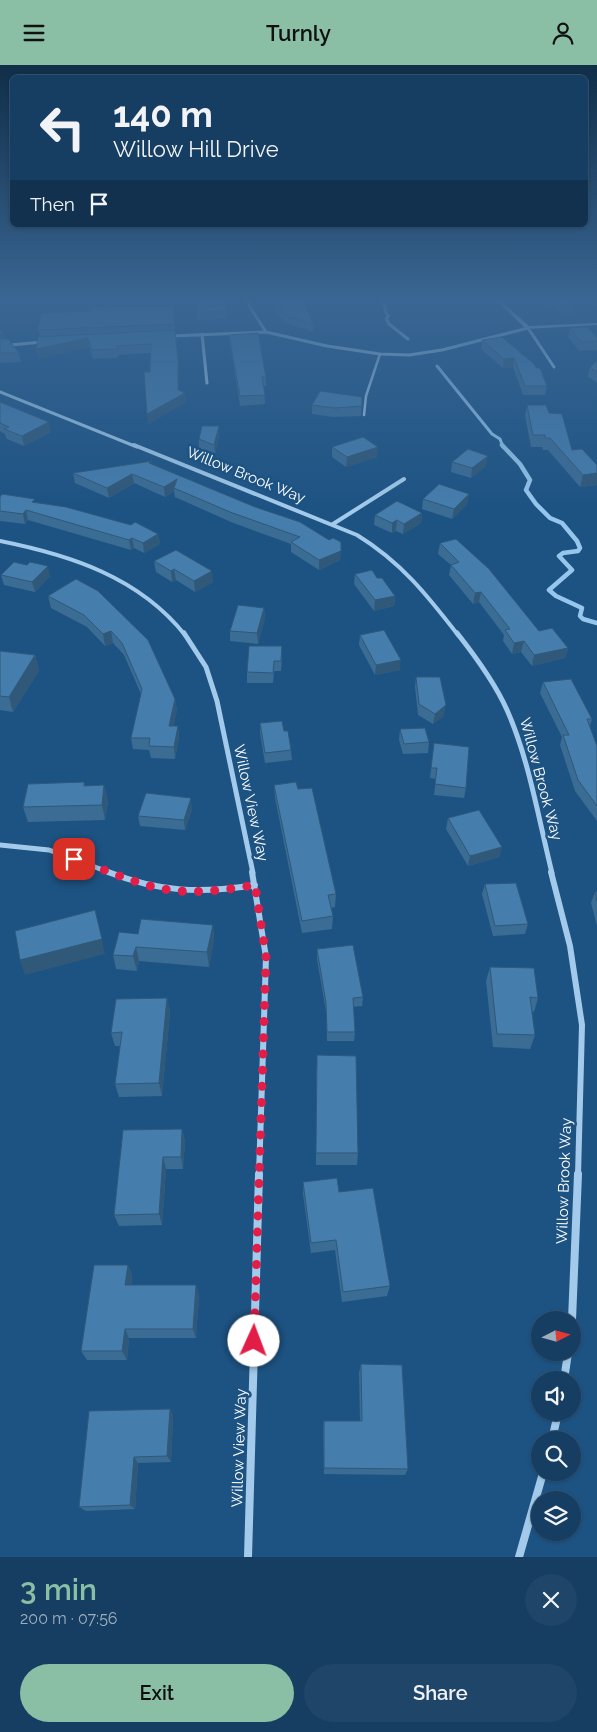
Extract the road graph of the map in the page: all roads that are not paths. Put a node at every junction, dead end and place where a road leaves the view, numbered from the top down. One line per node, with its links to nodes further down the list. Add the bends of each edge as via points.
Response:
1 (205, 368): 3 (street)
2 (375, 368): 5 (lane, via 366,396)
3 (207, 383)
4 (0, 392): 7 (street, Willow Brook Way)
5 (364, 415)
6 (404, 479): 7 (street)
7 (333, 524): 11 (street, Willow Brook Way, via 378,548 418,585 490,679 520,746 570,946 582,1025)
8 (0, 541): 10 (street, Willow View Way, via 61,554 114,576 169,615 190,641 208,672 218,707)
9 (0, 845): 10 (street, via 55,852 148,886 176,891 203,892)
10 (255, 885): 13 (street, Willow View Way, via 263,928 266,980)
11 (572, 1311)
12 (541, 1481): 14 (street)
13 (248, 1557)
14 (519, 1557)

